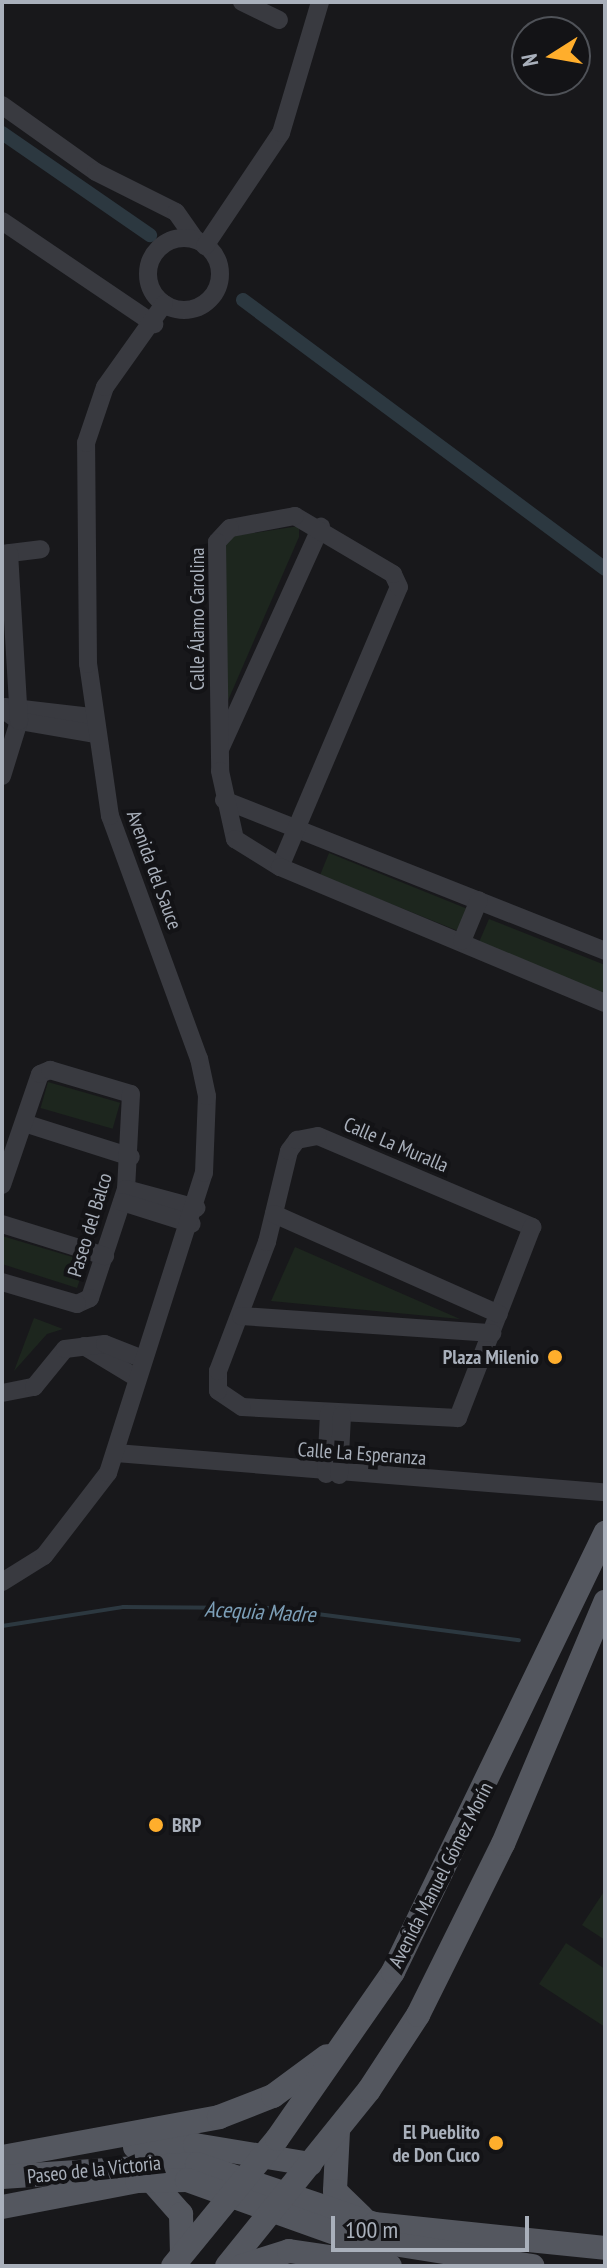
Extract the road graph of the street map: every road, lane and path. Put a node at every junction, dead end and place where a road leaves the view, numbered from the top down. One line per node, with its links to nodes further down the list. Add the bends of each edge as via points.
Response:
1 (242, 2): 3 (street)
2 (320, 2): 6 (street, via 281,133)
3 (279, 20)
4 (2, 105): 6 (street, via 96,172 176,212)
5 (2, 221): 8 (street)
6 (200, 242): 7 (street, via 162,245 149,264 150,286); 7 (street, via 218,266 216,290 187,310)
7 (164, 304): 8 (street, Avenida del Sauce)
8 (154, 324): 14 (street, Avenida del Sauce, via 105,387 86,443)
9 (321, 527): 15 (street); 15 (street, Calle Álamo Carolina, via 295,516 230,528 219,538); 18 (street, Calle Álamo Carolina, via 397,580)
10 (41, 549): 11 (street)
11 (6, 554): 12 (street)
12 (4, 604): 13 (street)
13 (9, 711): 14 (street); 16 (street)
14 (94, 726): 29 (street, Avenida del Sauce, via 110,816 199,1059 207,1133)
15 (219, 753): 17 (street, Calle Álamo Carolina)
16 (2, 775)
17 (224, 800): 18 (street); 19 (street, Calle Álamo Carolina, via 235,839)
18 (296, 830): 19 (street); 20 (street)
19 (280, 867): 21 (street)
20 (479, 900): 21 (street); 22 (street)
21 (462, 941): 23 (street)
22 (605, 951)
23 (605, 1003)
24 (24, 1123): 25 (street); 25 (street, Paseo del Balco, via 44,1072 128,1090 136,1107); 26 (street, Paseo del Balco)
25 (131, 1157): 27 (street, Paseo del Balco)
26 (3, 1177)
27 (124, 1195): 29 (street); 31 (street, Paseo del Balco)
28 (274, 1214): 33 (street); 33 (street, Calle La Muralla, via 292,1144 318,1136 530,1225 533,1236); 34 (street, Calle La Muralla)
29 (195, 1216): 37 (street, Avenida del Sauce)
30 (2, 1224): 31 (street)
31 (105, 1256): 32 (street, Paseo del Balco, via 82,1304)
32 (2, 1282)
33 (499, 1314): 35 (street, Calle La Muralla)
34 (241, 1316): 35 (street); 40 (street, Calle La Muralla, via 216,1380 225,1400)
35 (492, 1333): 40 (street, Calle La Muralla, via 458,1418)
36 (84, 1346): 37 (street, via 113,1346); 38 (street); 39 (street, via 56,1353 29,1391)
37 (143, 1359): 38 (street, Avenida del Sauce)
38 (135, 1377): 41 (street, Avenida del Sauce)
39 (2, 1393)
40 (336, 1414): 42 (street)
41 (116, 1453): 42 (street, Calle La Esperanza); 45 (street, via 44,1556)
42 (332, 1475): 43 (street, Calle La Esperanza)
43 (605, 1492)
44 (605, 1533): 47 (main road, Avenida Manuel Gómez Morín)
45 (2, 1582)
46 (603, 1613): 48 (main road, Avenida Manuel Gómez Morín)
47 (421, 1923): 48 (main road, via 428,1947); 49 (main road, Avenida Manuel Gómez Morín)
48 (453, 1950): 50 (main road, Avenida Manuel Gómez Morín)
49 (393, 1972): 50 (main road, via 414,1973); 51 (main road, Avenida Manuel Gómez Morín)
50 (423, 2005): 52 (main road, Avenida Manuel Gómez Morín)
51 (353, 2034): 53 (main road, via 252,2106); 55 (main road, Avenida Manuel Gómez Morín)
52 (338, 2130): 54 (main road, Avenida Manuel Gómez Morín); 60 (main road, via 335,2191)
53 (2, 2157)
54 (310, 2164): 55 (main road); 59 (main road, Avenida Manuel Gómez Morín)
55 (247, 2177): 56 (main road); 57 (main road, via 151,2144); 59 (main road); 61 (main road, Avenida Manuel Gómez Morín)
56 (150, 2179): 58 (main road); 65 (main road, via 181,2214)
57 (7, 2180)
58 (2, 2207)
59 (274, 2211): 60 (main road); 61 (main road); 64 (main road, via 389,2255); 66 (main road, Avenida Manuel Gómez Morín)
60 (374, 2224): 62 (main road)
61 (200, 2234): 65 (main road, Avenida Manuel Gómez Morín)
62 (554, 2244): 63 (main road); 64 (main road)
63 (605, 2248)
64 (491, 2257): 69 (main road)
65 (178, 2260)
66 (227, 2266)
67 (242, 2266): 68 (main road, via 289,2251)
68 (390, 2266)
69 (533, 2266)

